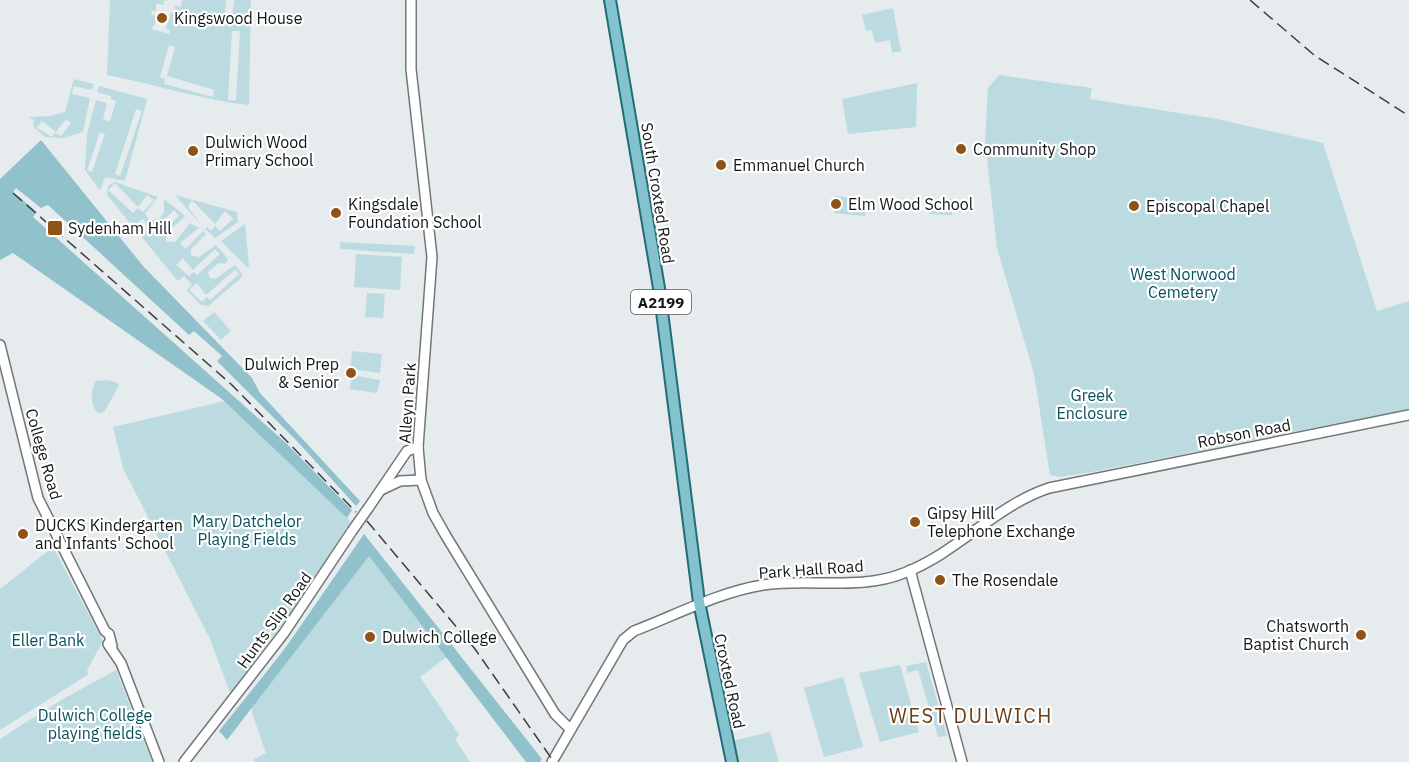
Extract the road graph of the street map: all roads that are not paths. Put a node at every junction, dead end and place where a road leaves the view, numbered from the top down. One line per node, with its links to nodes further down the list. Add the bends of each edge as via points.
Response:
1 (411, 0): 5 (street, Alleyn Park, via 411,69 432,257)
2 (610, 0): 10 (main road, South Croxted Road / A2199, via 659,288)
3 (0, 345): 12 (street, College Road, via 38,498 109,634)
4 (1409, 415): 7 (street, Robson Road)
5 (418, 447): 6 (street, Alleyn Park); 8 (street, Hunts Slip Road, via 407,451)
6 (421, 480): 8 (street, via 400,481); 11 (street, Alleyn Park, via 433,513 460,559 555,714)
7 (1055, 487): 9 (street, Park Hall Road, via 1028,495 947,551)
8 (380, 490): 13 (street, Hunts Slip Road, bridge, via 284,633)
9 (910, 570): 10 (street, Park Hall Road, via 861,582 764,585); 16 (street)
10 (699, 606): 11 (street, Park Hall Road, via 627,635); 15 (main road, Croxted Road / A2199)
11 (570, 729): 14 (street)
12 (159, 762)
13 (184, 762)
14 (552, 762)
15 (732, 762)
16 (962, 762)

